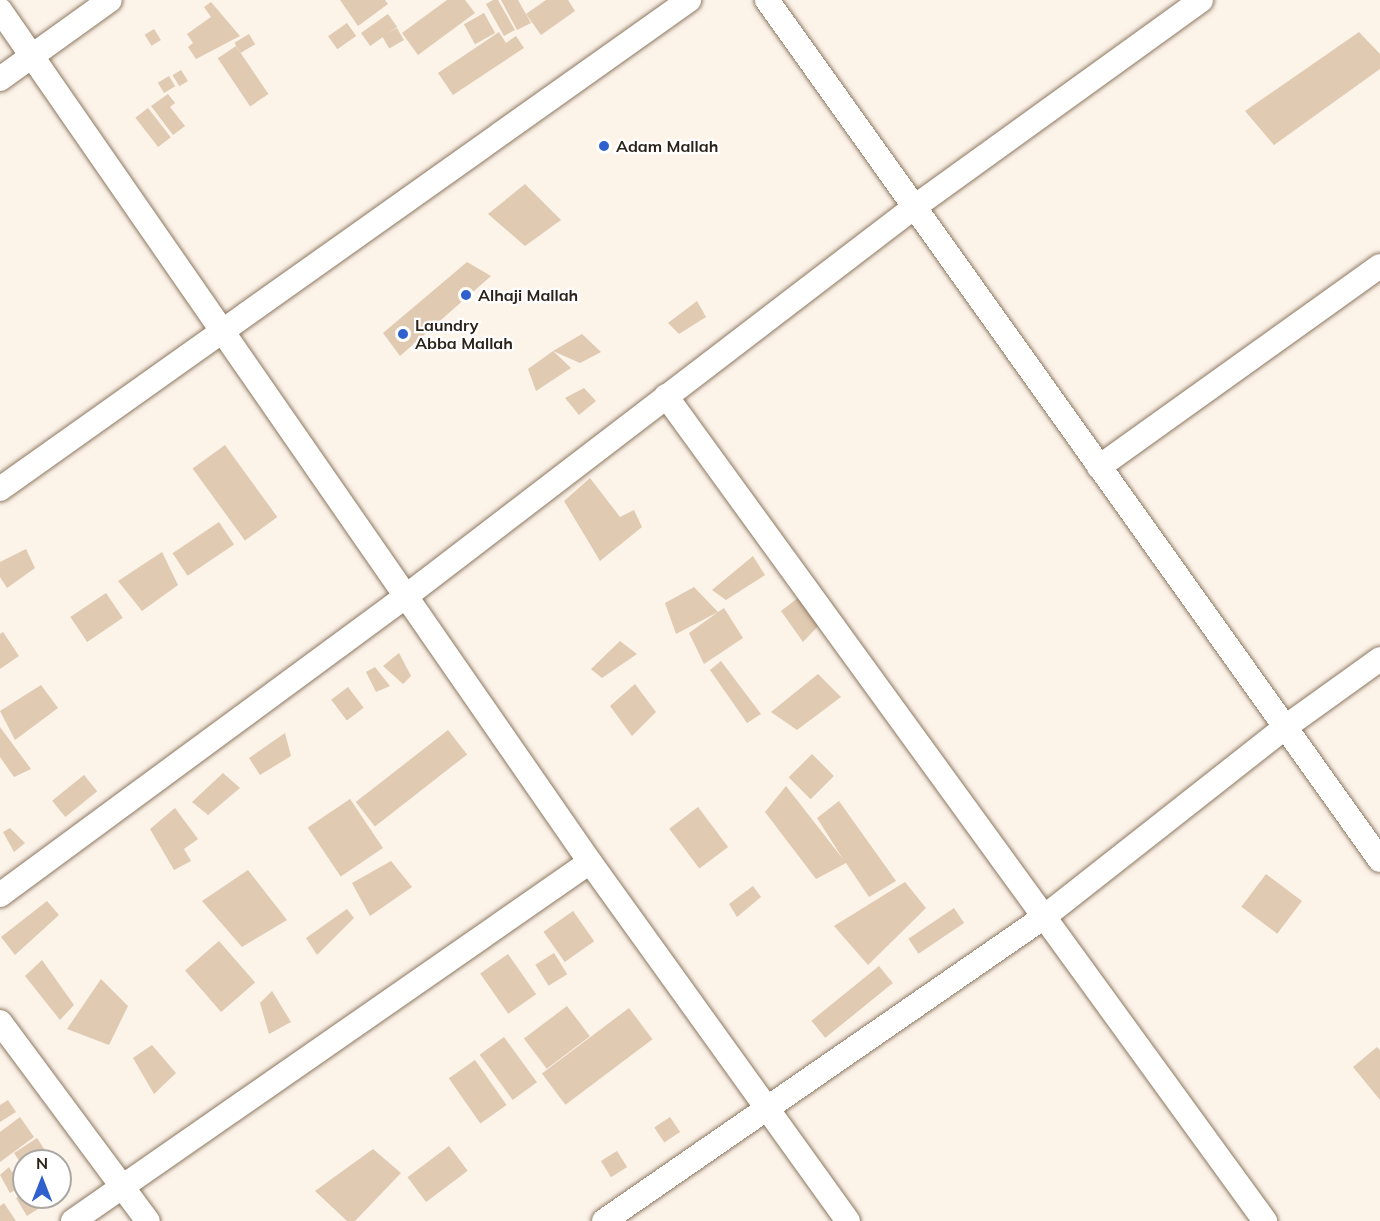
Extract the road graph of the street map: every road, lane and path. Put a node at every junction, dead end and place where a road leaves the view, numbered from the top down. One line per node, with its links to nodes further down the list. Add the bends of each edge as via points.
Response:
1 (110, 0): 6 (street)
2 (689, 0): 10 (street)
3 (767, 0): 8 (street)
4 (1201, 0): 8 (street)
5 (0, 10): 6 (street)
6 (31, 55): 7 (street); 10 (street)
7 (0, 79)
8 (913, 208): 11 (street); 12 (street)
9 (1380, 266): 12 (street)
10 (222, 331): 13 (street); 14 (street)
11 (666, 396): 14 (street); 20 (street)
12 (1099, 467): 16 (street)
13 (0, 489)
14 (405, 597): 18 (street); 19 (street)
15 (1380, 658): 16 (street)
16 (1284, 728): 17 (street); 20 (street)
17 (1380, 860)
18 (590, 862): 22 (street); 23 (street)
19 (0, 895)
20 (1044, 917): 22 (street); 28 (street)
21 (0, 1022): 23 (street)
22 (766, 1108): 26 (street); 27 (street)
23 (123, 1185): 24 (street); 25 (street)
24 (73, 1221)
25 (148, 1221)
26 (604, 1221)
27 (848, 1221)
28 (1265, 1221)

